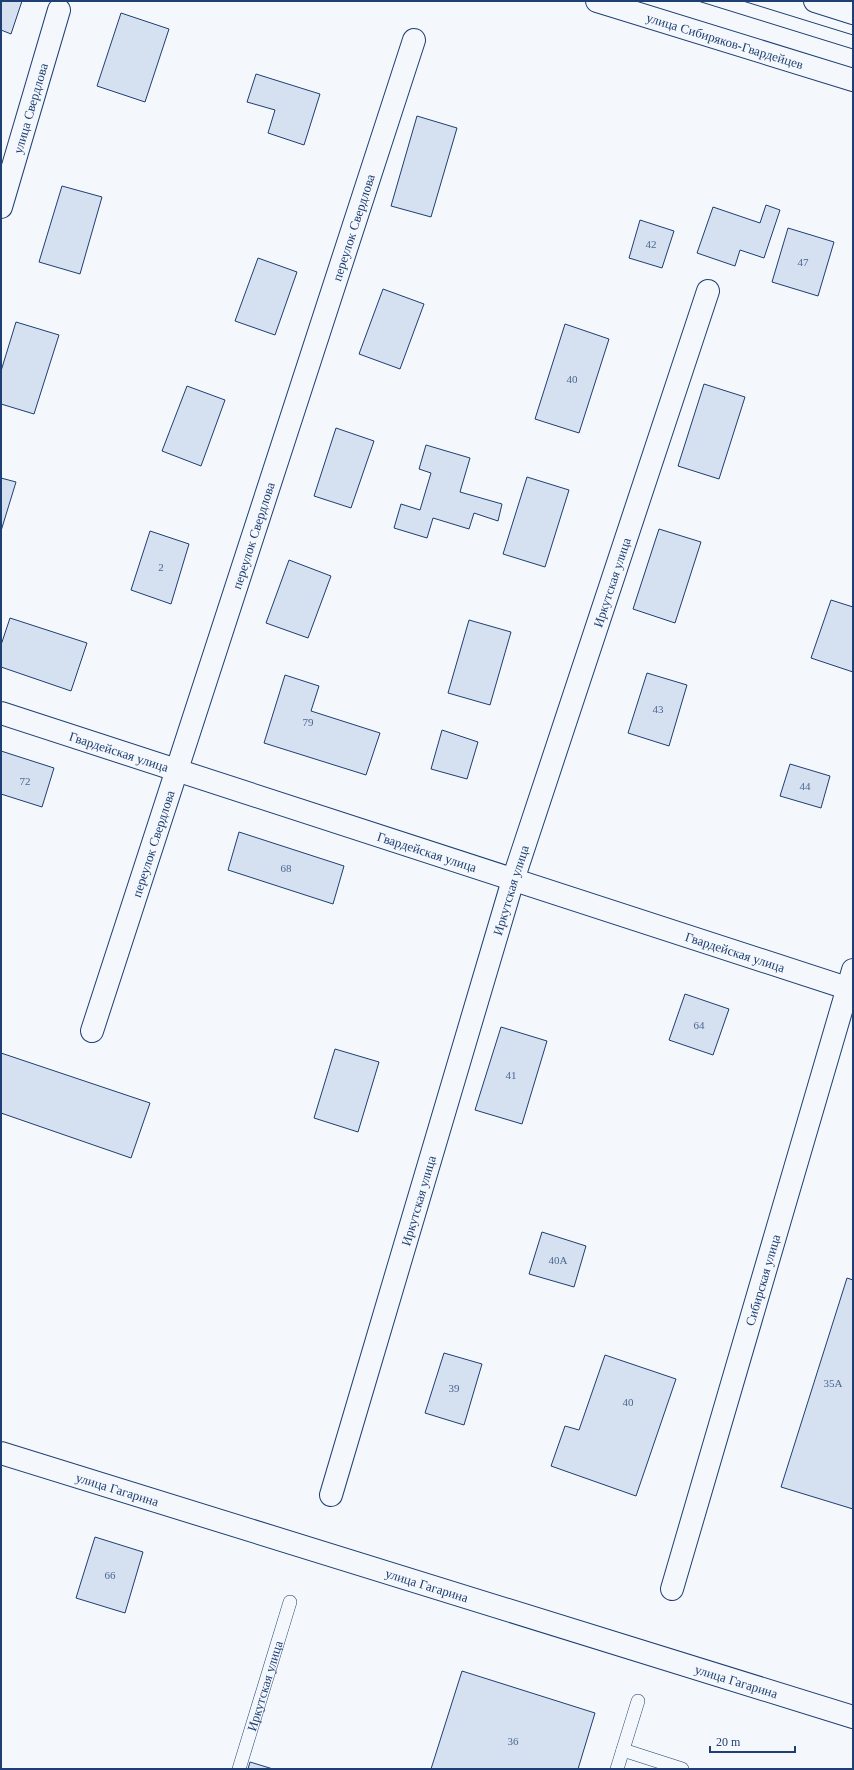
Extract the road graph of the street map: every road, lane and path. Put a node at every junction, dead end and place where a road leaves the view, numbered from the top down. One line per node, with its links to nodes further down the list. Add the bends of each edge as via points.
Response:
1 (597, 1): 6 (street, улица Сибиряков-Гвардейцев)
2 (815, 1): 4 (street)
3 (59, 10): 7 (street, улица Свердлова)
4 (853, 13)
5 (414, 40): 10 (street, переулок Свердлова)
6 (853, 80)
7 (1, 207)
8 (708, 291): 11 (street, Иркутская улица)
9 (1, 713): 10 (street, Гвардейская улица)
10 (177, 770): 11 (street, Гвардейская улица); 13 (street, переулок Свердлова)
11 (513, 880): 12 (street, Гвардейская улица); 15 (street, Иркутская улица)
12 (851, 983): 16 (street, Сибирская улица)
13 (92, 1031)
14 (1, 1453): 19 (street, улица Гагарина)
15 (332, 1495)
16 (672, 1589)
17 (290, 1602): 21 (lane, Иркутская улица)
18 (638, 1700): 20 (lane)
19 (853, 1717)
20 (623, 1750): 22 (lane); 23 (lane)
21 (239, 1769)
22 (617, 1769)
23 (682, 1769)

